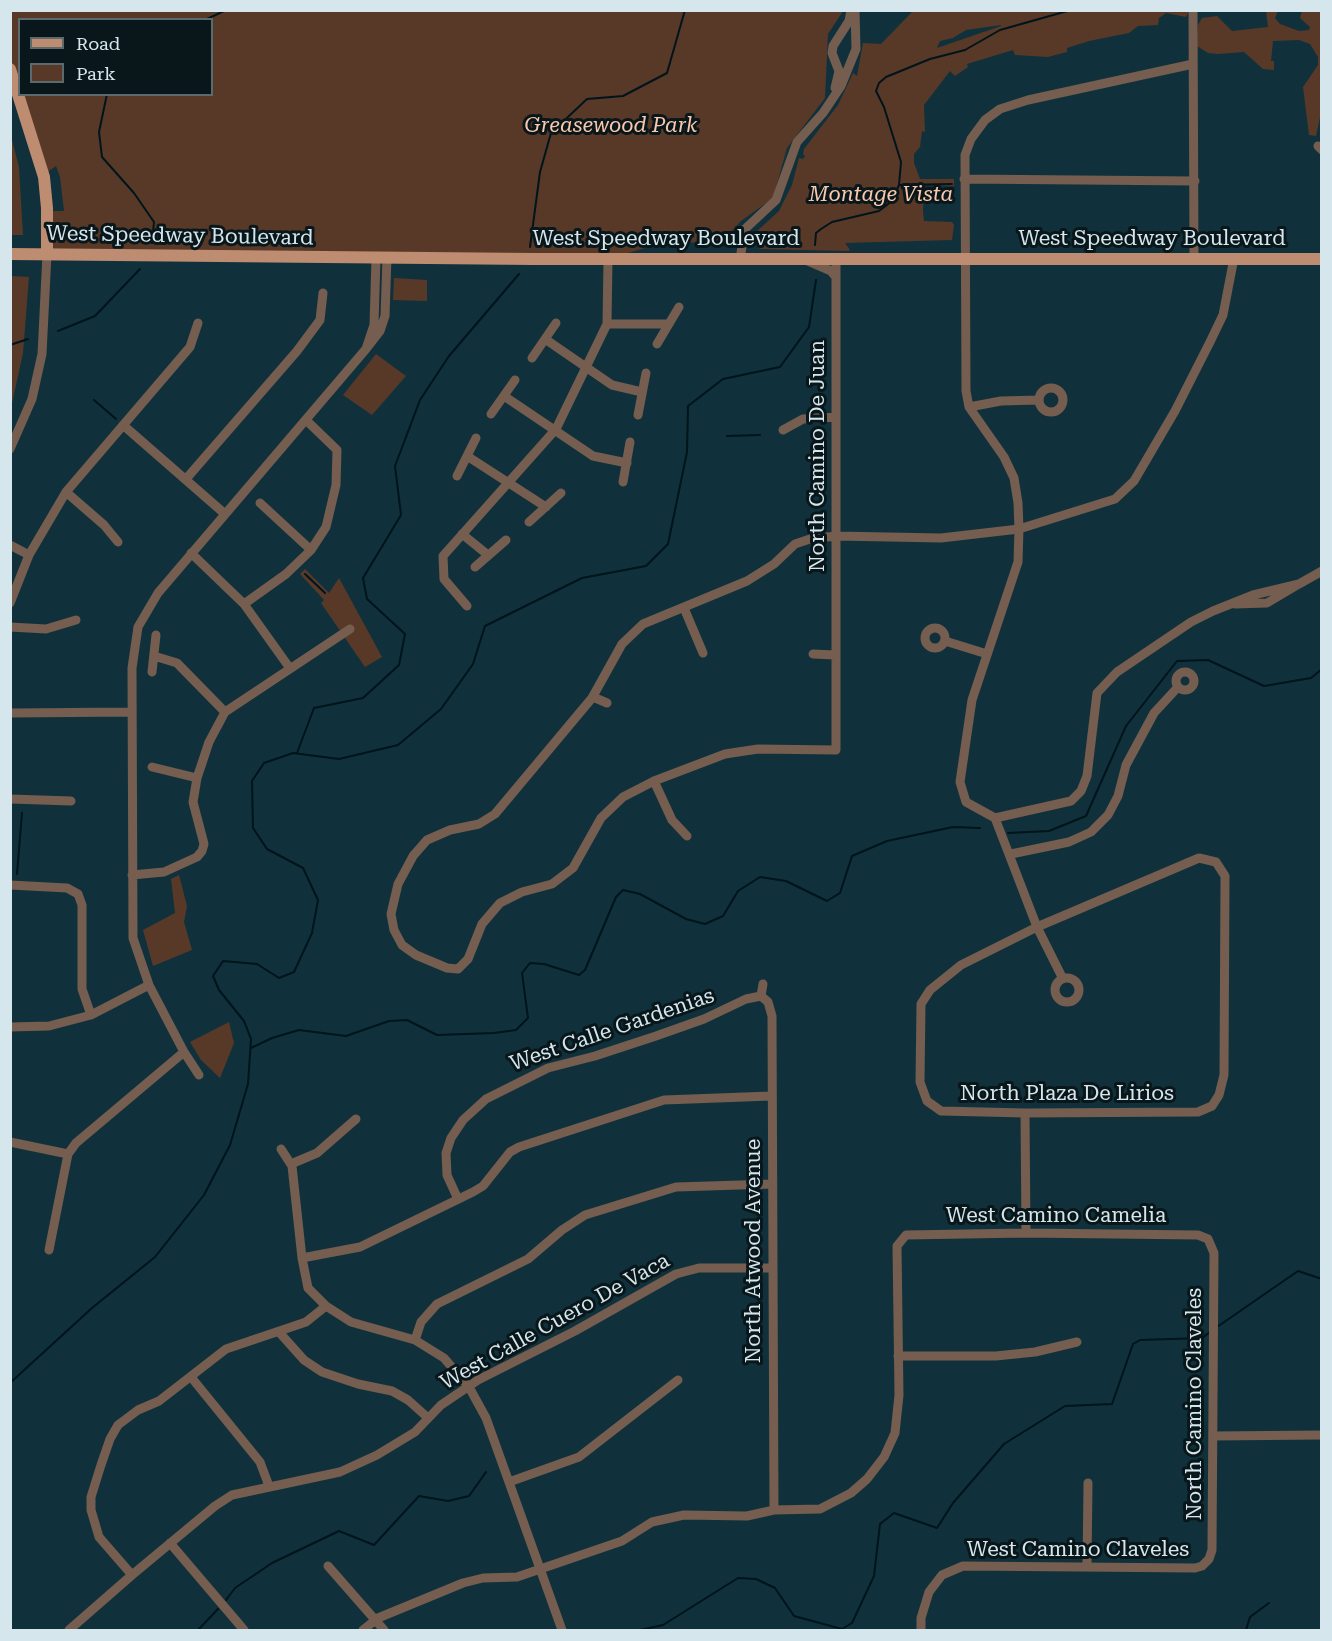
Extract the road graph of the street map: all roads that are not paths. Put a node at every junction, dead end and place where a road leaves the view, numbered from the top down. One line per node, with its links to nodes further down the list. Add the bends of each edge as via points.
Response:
1 (853, 10): 3 (street); 4 (street)
2 (1193, 10): 5 (street)
3 (837, 41): 4 (street, via 849,42); 9 (street, via 832,53 839,71)
4 (856, 49): 9 (street)
5 (1193, 64): 10 (street, via 1000,109 985,120 971,139 965,155); 11 (street)
6 (10, 69): 7 (main road)
7 (18, 94)
8 (18, 96): 13 (main road, via 44,177)
9 (831, 102): 21 (street, via 797,142 776,200 745,229)
10 (964, 179): 11 (street); 17 (street)
11 (1195, 181): 18 (street)
12 (10, 254): 13 (main road, West Speedway Boulevard)
13 (46, 254): 14 (main road, West Speedway Boulevard); 49 (street, via 42,354 32,399)
14 (381, 257): 20 (main road, West Speedway Boulevard); 43 (street, via 374,325 366,349)
15 (800, 258): 16 (main road, West Speedway Boulevard); 21 (main road, West Speedway Boulevard); 23 (street)
16 (836, 258): 17 (main road, West Speedway Boulevard); 23 (street, North Camino De Juan)
17 (963, 258): 18 (main road, West Speedway Boulevard); 39 (street)
18 (1194, 258): 19 (main road, West Speedway Boulevard)
19 (1234, 258): 22 (main road, West Speedway Boulevard); 62 (street, via 1223,315 1134,482 1115,499)
20 (608, 259): 21 (main road, West Speedway Boulevard); 28 (street)
21 (740, 259)
22 (1322, 259)
23 (836, 277): 42 (street, North Camino De Juan)
24 (323, 293): 53 (street, via 320,320)
25 (679, 307): 29 (street)
26 (556, 322): 30 (street)
27 (198, 323): 44 (street, via 190,347)
28 (607, 324): 29 (street); 33 (street)
29 (669, 324): 31 (street)
30 (545, 339): 32 (street); 33 (street)
31 (657, 344)
32 (532, 358)
33 (585, 365): 36 (street, via 612,385); 45 (street)
34 (646, 373): 36 (street)
35 (515, 380): 37 (street)
36 (642, 392): 41 (street)
37 (504, 396): 40 (street); 45 (street)
38 (1038, 399): 39 (street)
39 (969, 407): 62 (street, via 1014,478)
40 (491, 414)
41 (638, 414)
42 (836, 417): 46 (street, via 803,419); 64 (street, North Camino De Juan)
43 (306, 420): 60 (street); 68 (street, via 338,449 336,485 326,527)
44 (123, 425): 53 (street); 56 (street)
45 (556, 429): 51 (street, via 593,456); 54 (street)
46 (783, 430)
47 (476, 438): 50 (street)
48 (630, 441): 51 (street)
49 (10, 449)
50 (467, 456): 52 (street); 54 (street)
51 (627, 463): 55 (street)
52 (457, 476)
53 (186, 479): 60 (street)
54 (508, 481): 59 (street); 63 (street)
55 (623, 482)
56 (66, 492): 66 (street); 70 (street)
57 (561, 493): 59 (street)
58 (260, 503): 68 (street)
59 (546, 507): 61 (street)
60 (225, 514): 69 (street)
61 (530, 522)
62 (1019, 529): 64 (street, via 941,538); 85 (street, via 1018,561)
63 (462, 534): 71 (street); 76 (street, via 443,556 442,571)
64 (836, 536): 77 (street, via 795,544 759,574); 86 (street, North Camino De Juan)
65 (506, 540): 71 (street)
66 (118, 542)
67 (10, 545): 70 (street)
68 (311, 550): 75 (street, via 286,574)
69 (190, 553): 75 (street); 93 (street, via 158,592 138,627 132,669)
70 (29, 555): 74 (street)
71 (488, 555): 72 (street)
72 (475, 567)
73 (1322, 571): 101 (street, via 1267,603 1235,604 1213,611 1117,672 1097,693 1088,776 1081,791 1071,801)
74 (10, 603)
75 (243, 604): 88 (street)
76 (466, 606)
77 (684, 608): 83 (street); 91 (street, via 643,624 622,644)
78 (76, 620): 79 (street, via 46,629)
79 (10, 627)
80 (350, 628): 88 (street)
81 (156, 635): 87 (street)
82 (945, 641): 85 (street)
83 (703, 653)
84 (813, 654): 86 (street)
85 (987, 654): 101 (street, via 972,700 960,782 966,802)
86 (835, 655): 98 (street, North Camino De Juan, via 836,750 758,749 725,754)
87 (154, 656): 89 (street); 94 (street, via 177,663)
88 (289, 668): 94 (street)
89 (152, 672)
90 (1178, 687): 103 (street, via 1155,713 1126,765 1108,815 1091,832 1069,842)
91 (593, 696): 92 (street); 98 (street, via 495,814 479,824 427,840 413,856 399,884 391,914 402,945 416,956 459,972 482,924 500,903 552,884 573,868 601,818 623,797)
92 (607, 703)
93 (132, 712): 95 (street); 104 (street)
94 (225, 712): 97 (street)
95 (10, 713)
96 (152, 767): 97 (street)
97 (196, 778): 104 (street, via 193,802 206,853 164,872)
98 (654, 781): 102 (street, via 672,820)
99 (10, 799): 100 (street)
100 (71, 801)
101 (995, 818): 103 (street)
102 (687, 836)
103 (1011, 854): 106 (street)
104 (132, 874): 109 (street, via 133,938)
105 (10, 885): 111 (street, via 67,888 80,893 82,989)
106 (1037, 927): 107 (street); 116 (street, North Plaza De Lirios, via 961,965 930,990 921,1004 920,1082 927,1101 941,1111); 116 (street, North Plaza De Lirios, via 1199,858 1216,862 1225,876 1224,1075 1220,1095 1212,1106 1198,1113)
107 (1063, 979)
108 (763, 984): 110 (street)
109 (149, 985): 111 (street); 113 (street)
110 (761, 996): 115 (street, North Atwood Avenue, via 768,1002 772,1016); 123 (street, West Calle Gardenias, via 656,1036 548,1068 486,1099 463,1120 446,1153 447,1175)
111 (91, 1015): 112 (street, via 49,1026)
112 (10, 1027)
113 (184, 1052): 114 (street); 120 (street)
114 (199, 1075)
115 (771, 1096): 122 (street, North Atwood Avenue); 123 (street, via 664,1100 573,1128 510,1152 483,1185)
116 (1025, 1113): 124 (street)
117 (356, 1119): 121 (street, via 317,1153)
118 (10, 1142): 120 (street)
119 (281, 1149): 121 (street)
120 (68, 1154): 126 (street)
121 (291, 1164): 127 (street)
122 (772, 1184): 128 (street, North Atwood Avenue); 131 (street, via 676,1187 585,1215 528,1259 437,1304 421,1322)
123 (458, 1199): 127 (street, via 360,1247)
124 (1026, 1233): 125 (street, West Camino Camelia); 133 (street, West Camino Camelia, via 918,1233 900,1237)
125 (1210, 1238): 139 (street, North Camino Claveles, via 1214,1253)
126 (50, 1250)
127 (302, 1258): 129 (street, via 308,1288)
128 (772, 1268): 136 (street, West Calle Cuero De Vaca, via 699,1268 676,1274); 143 (street, North Atwood Avenue)
129 (326, 1306): 130 (street, via 306,1322); 131 (street, via 351,1322)
130 (279, 1332): 134 (street, via 226,1349); 137 (street, via 304,1360 322,1372 392,1391)
131 (415, 1340): 136 (street, via 444,1358)
132 (1077, 1342): 133 (street, via 996,1356)
133 (898, 1356): 143 (street, via 895,1432 884,1457 867,1479 851,1493 820,1509)
134 (191, 1377): 142 (street, via 261,1462); 149 (street, via 118,1425 91,1497 94,1528)
135 (678, 1380): 140 (street, via 579,1457)
136 (469, 1387): 137 (street, West Calle Cuero De Vaca); 140 (street, via 486,1418)
137 (427, 1417): 142 (street, West Calle Cuero De Vaca, via 415,1432 340,1472)
138 (1322, 1435): 139 (street)
139 (1213, 1436): 147 (street, North Camino Claveles, via 1212,1550)
140 (509, 1482): 148 (street)
141 (1088, 1483): 146 (street)
142 (269, 1486): 144 (street, West Calle Cuero De Vaca, via 232,1495)
143 (774, 1510): 148 (street, via 747,1516 684,1515 652,1522 622,1540)
144 (170, 1543): 149 (street, West Calle Cuero De Vaca); 152 (street)
145 (328, 1566): 150 (street)
146 (1087, 1566): 147 (street, West Camino Claveles); 156 (street, West Camino Claveles, via 963,1566 942,1575 929,1592)
147 (1206, 1566)
148 (540, 1569): 150 (street, via 517,1577 464,1583); 155 (street)
149 (132, 1575): 151 (street, West Calle Cuero De Vaca)
150 (376, 1620): 153 (street); 154 (street)
151 (69, 1630)
152 (244, 1630)
153 (363, 1630)
154 (384, 1630)
155 (562, 1630)
156 (921, 1630)

